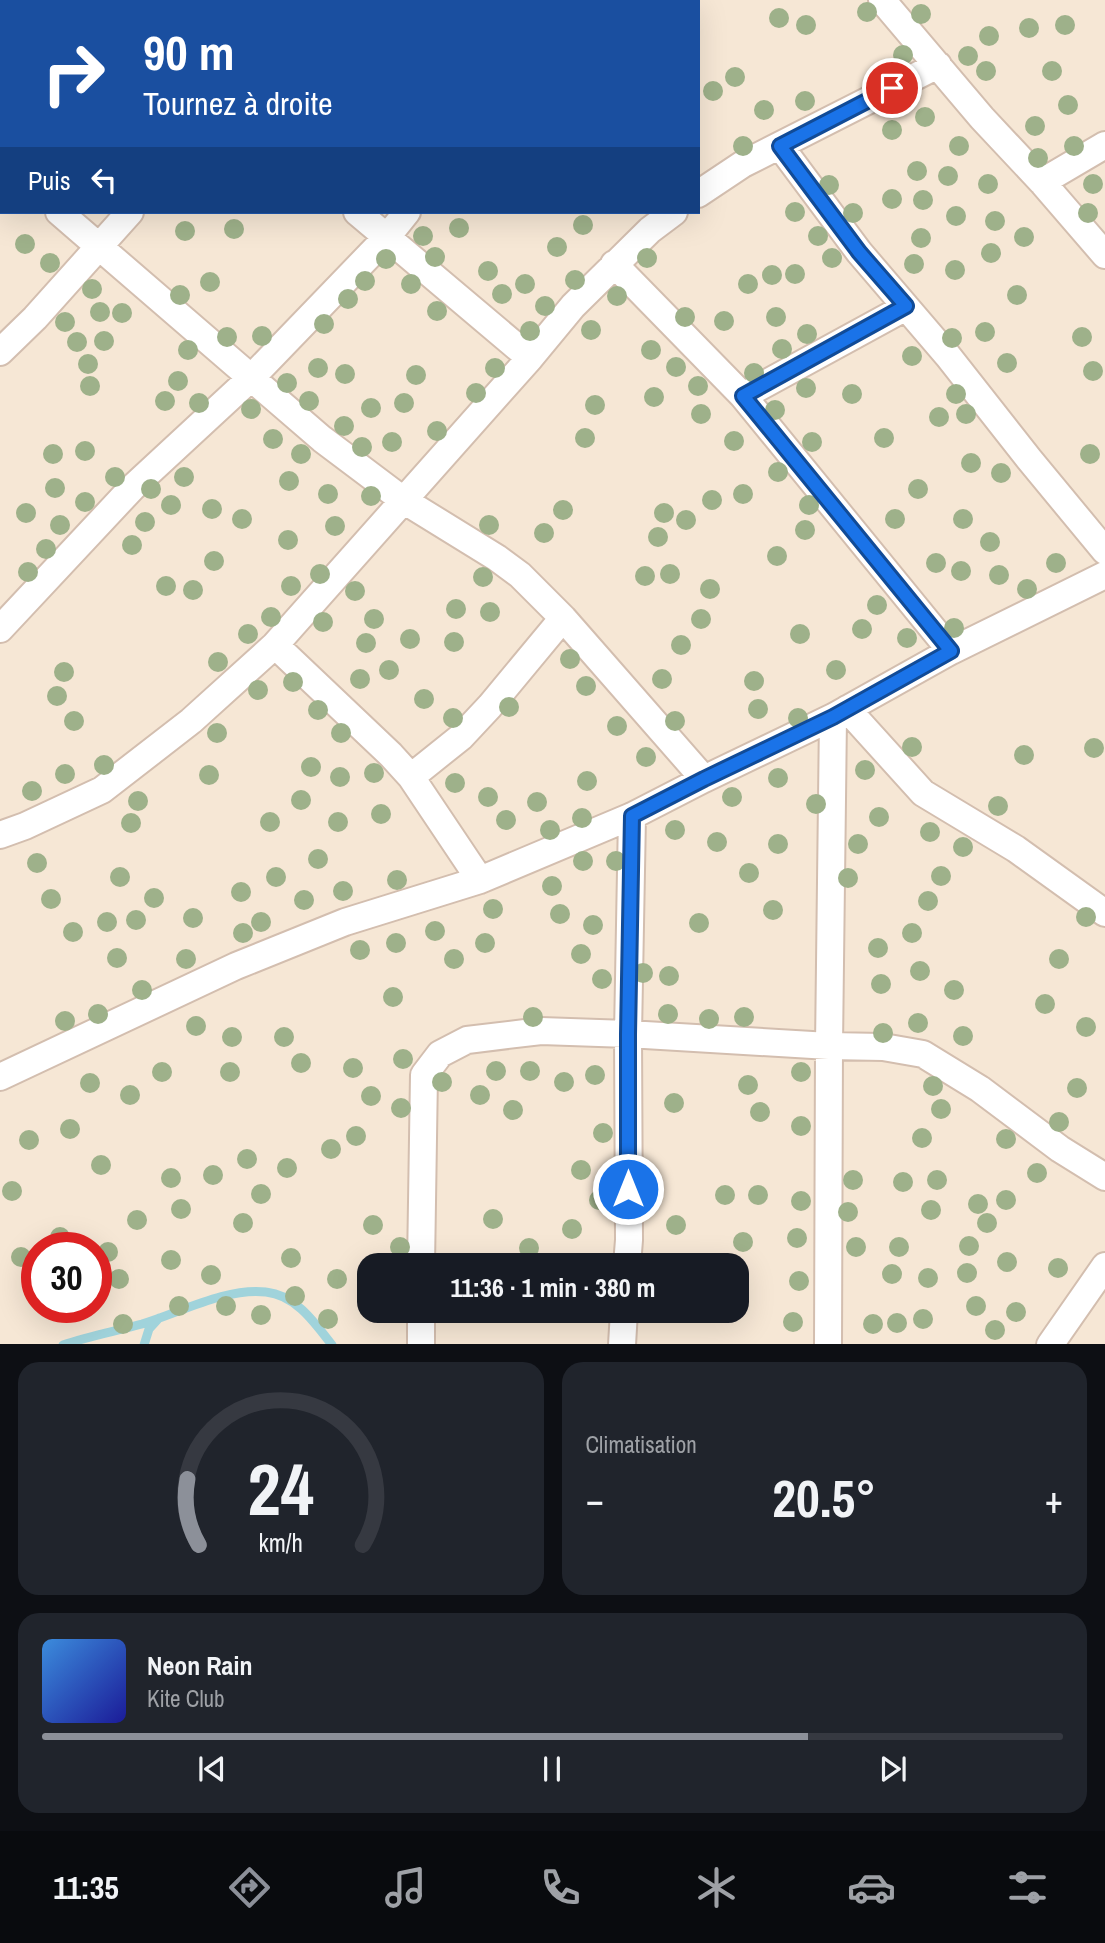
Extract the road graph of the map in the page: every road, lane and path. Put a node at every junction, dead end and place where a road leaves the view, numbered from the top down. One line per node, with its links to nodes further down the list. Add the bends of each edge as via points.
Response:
1 (883, 0): 2 (street)
2 (938, 65): 4 (street); 5 (street)
3 (1105, 145): 5 (street)
4 (780, 146): 6 (street); 16 (street, via 859,252)
5 (1042, 182): 14 (street)
6 (700, 193)
7 (61, 214): 13 (street)
8 (128, 214): 13 (street)
9 (359, 214): 12 (street)
10 (405, 214): 12 (street)
11 (671, 214): 15 (street)
12 (387, 237): 18 (street); 19 (street)
13 (100, 246): 17 (street); 19 (street)
14 (1105, 255)
15 (614, 264): 18 (street); 20 (street)
16 (906, 306): 20 (street); 22 (street)
17 (0, 352)
18 (530, 358): 21 (street)
19 (252, 377): 21 (street, via 322,439); 25 (street, via 132,488)
20 (743, 396): 27 (street)
21 (403, 500): 24 (street, via 497,558); 26 (street)
22 (1105, 551)
23 (1105, 575): 27 (street)
24 (563, 618): 29 (street, via 461,737); 30 (street)
25 (0, 629)
26 (275, 645): 29 (street); 32 (street, via 191,721 102,790)
27 (951, 651): 28 (street)
28 (840, 713): 30 (street); 34 (street, via 923,793 1016,849); 36 (street)
29 (411, 777): 33 (street)
30 (704, 779): 31 (street)
31 (632, 816): 33 (street); 35 (street)
32 (0, 835)
33 (480, 880): 37 (street, via 345,922 236,966)
34 (1105, 913)
35 (628, 1034): 36 (street); 39 (street, via 541,1031 467,1040 440,1054 424,1075); 40 (street)
36 (829, 1046): 38 (street, via 883,1047 923,1055); 46 (street)
37 (0, 1077)
38 (1105, 1177)
39 (421, 1253)
40 (628, 1253)
41 (1105, 1266): 47 (street)
42 (421, 1323): 44 (street)
43 (623, 1323): 45 (street)
44 (421, 1344)
45 (622, 1344)
46 (828, 1344)
47 (1051, 1344)

